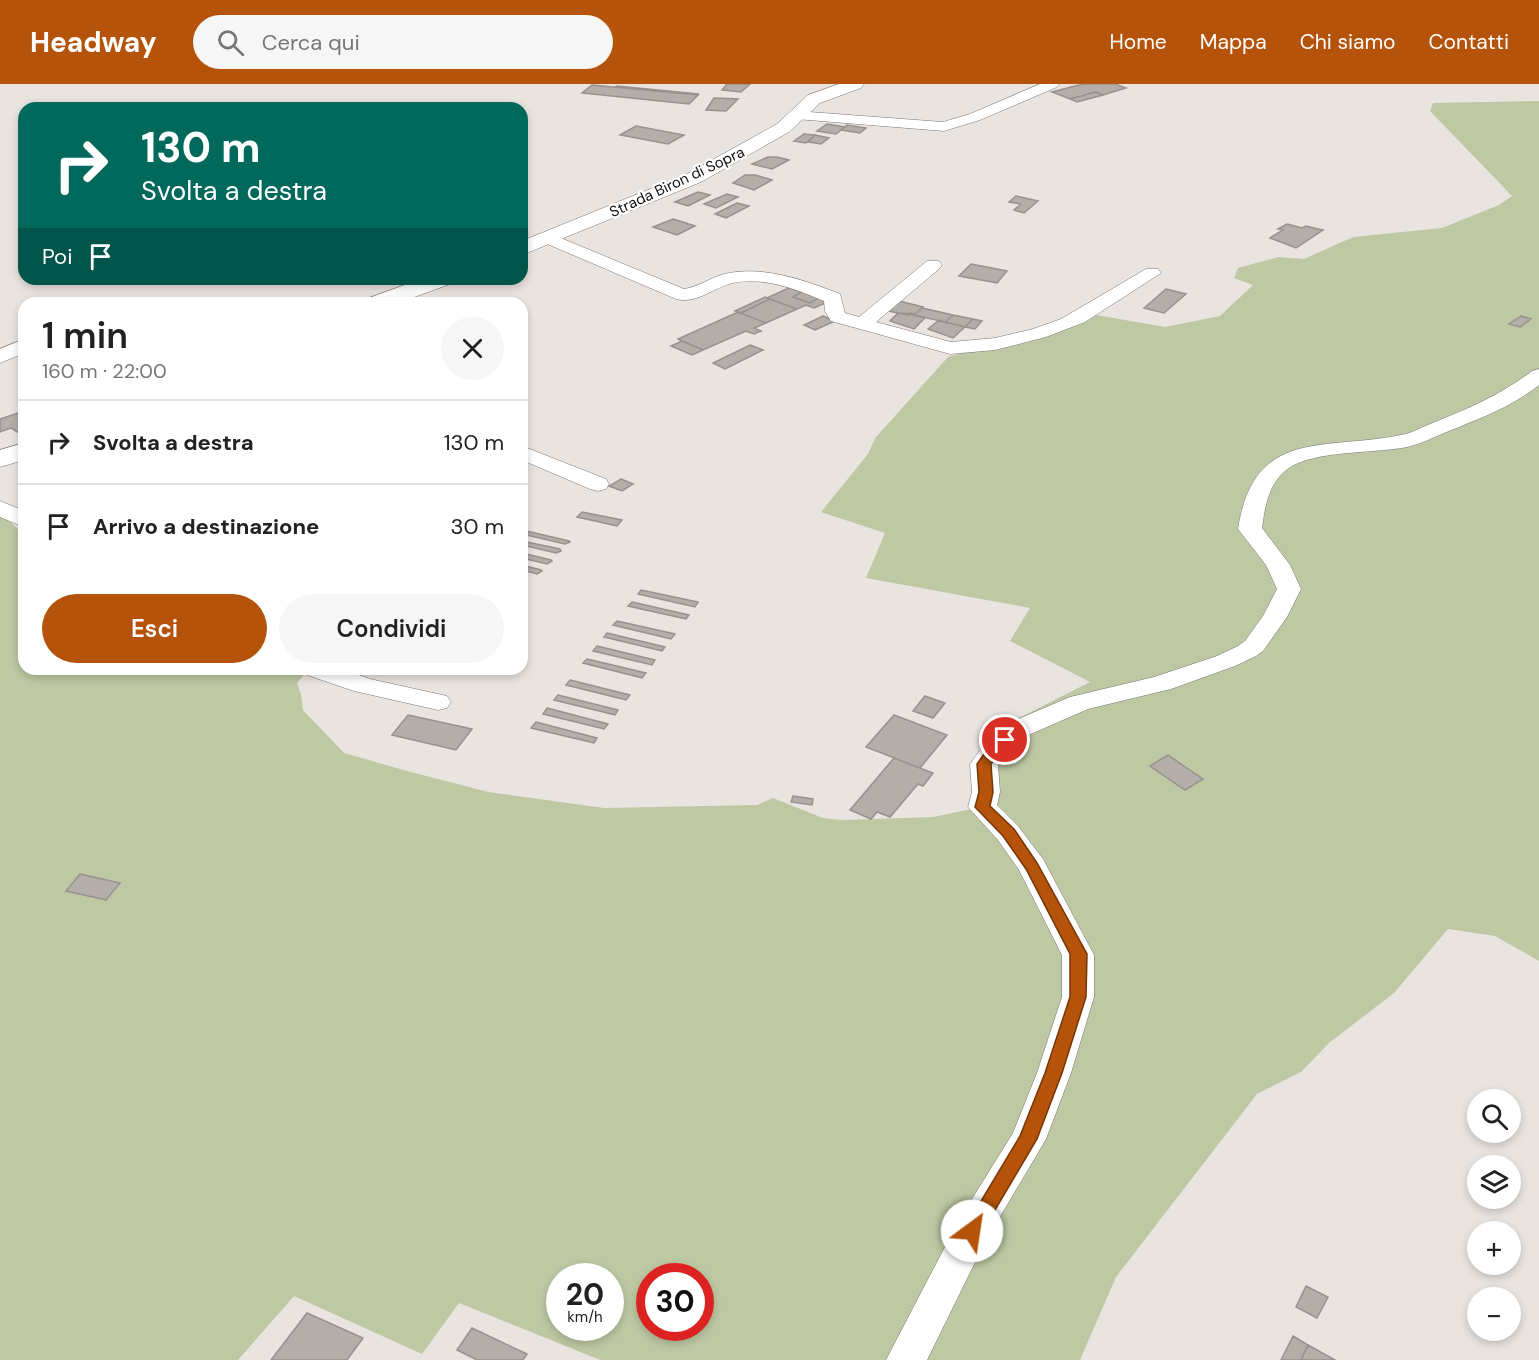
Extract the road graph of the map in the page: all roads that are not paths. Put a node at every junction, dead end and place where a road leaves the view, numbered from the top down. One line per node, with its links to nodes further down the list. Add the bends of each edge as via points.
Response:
1 (855, 84): 3 (street)
2 (1052, 84): 4 (street, via 944,127)
3 (814, 92): 4 (street, Strada Biron di Sopra)
4 (796, 115): 5 (street, Strada Biron di Sopra, via 758,144 694,178)
5 (551, 239): 6 (street, Strada Biron di Sopra); 11 (street, via 674,293 690,295 725,279 773,280 833,298 838,317)
6 (528, 247)
7 (933, 265): 11 (street)
8 (1152, 273): 11 (street, via 1069,322 973,347 950,348)
9 (426, 285): 10 (street)
10 (393, 297)
11 (863, 323)
12 (18, 348): 13 (street)
13 (0, 357)
14 (1539, 375): 23 (street, via 1520,392 1406,440 1285,460 1269,473 1255,496 1250,529 1267,548 1289,589 1254,646 1226,661 1162,683 1079,703 1014,731 984,764 986,792 982,807 1008,833 1032,866 1078,954 1078,997 1028,1139 972,1231)
15 (18, 453): 17 (street)
16 (528, 455): 18 (street)
17 (0, 459)
18 (598, 484)
19 (0, 508): 20 (street)
20 (18, 517)
21 (334, 675): 22 (street)
22 (438, 702)
23 (906, 1360)

